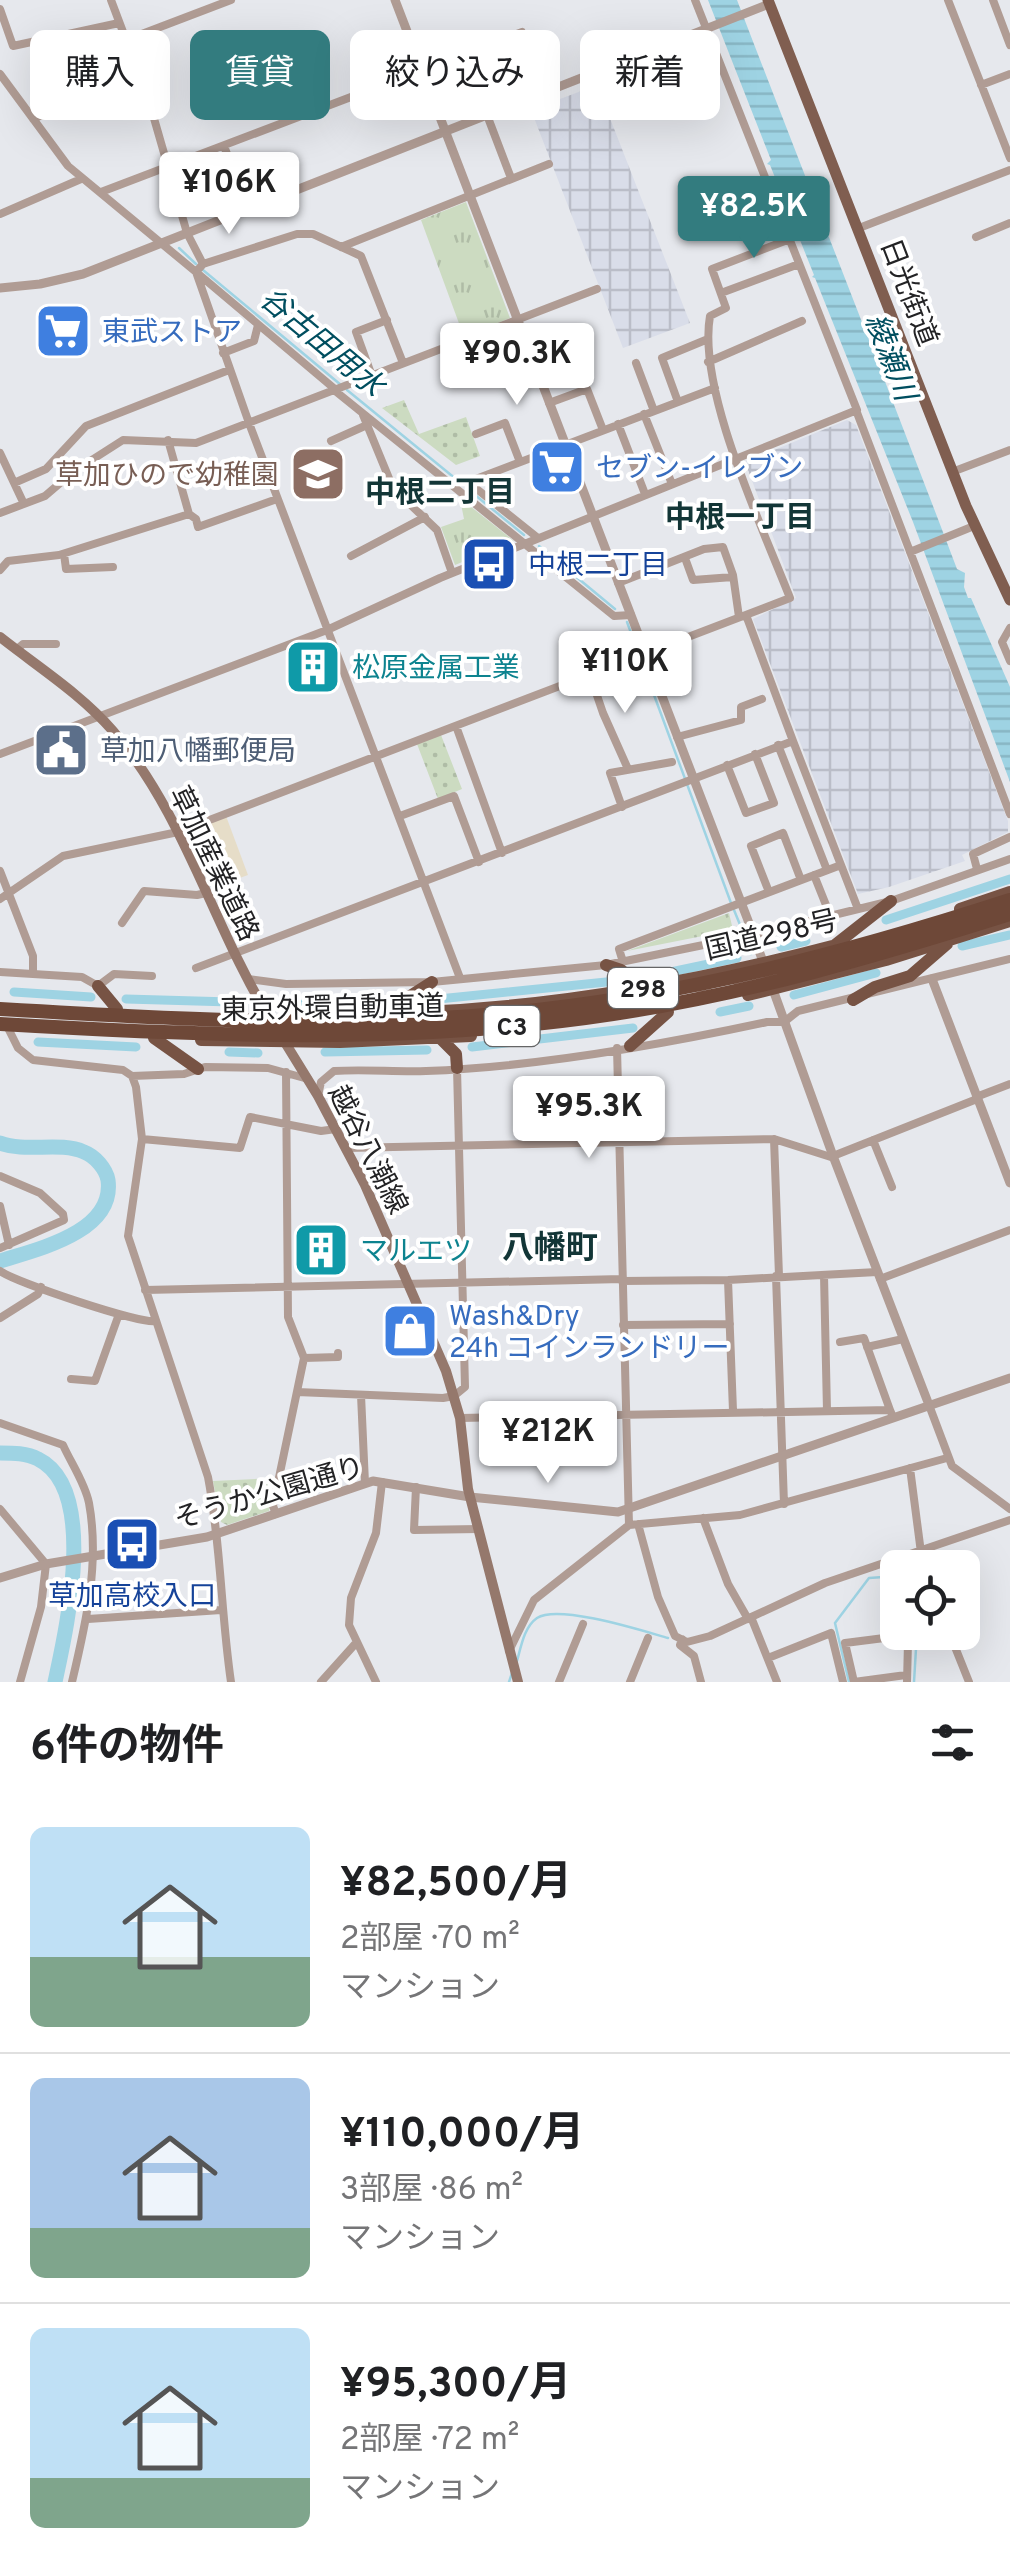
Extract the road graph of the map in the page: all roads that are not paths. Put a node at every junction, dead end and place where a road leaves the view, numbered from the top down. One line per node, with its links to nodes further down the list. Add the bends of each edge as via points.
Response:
1 (110, 0): 9 (street)
2 (231, 0): 12 (street)
3 (395, 0): 13 (street)
4 (695, 0): 10 (street)
5 (993, 0): 14 (street)
6 (772, 1): 10 (street); 39 (main road, 日光街道)
7 (950, 1): 17 (street)
8 (0, 9): 9 (street, via 13,46)
9 (119, 23): 11 (street)
10 (708, 28): 18 (street); 42 (street)
11 (122, 30)
12 (152, 30)
13 (407, 30)
14 (1010, 45)
15 (0, 74): 20 (street)
16 (1010, 74): 17 (street)
17 (981, 85): 28 (street)
18 (560, 87)
19 (350, 98): 27 (street)
20 (30, 116)
21 (33, 120): 33 (street)
22 (152, 120): 30 (street)
23 (441, 120): 26 (street)
24 (476, 120): 26 (street)
25 (488, 120): 32 (street)
26 (445, 132): 35 (street); 36 (street)
27 (224, 146): 30 (street); 36 (street)
28 (1010, 158)
29 (549, 164): 32 (street)
30 (166, 168): 34 (street); 40 (street)
31 (1010, 170): 39 (street)
32 (510, 178): 35 (street)
33 (81, 179): 34 (street); 37 (street)
34 (101, 192): 43 (street)
35 (470, 195): 44 (street); 52 (street)
36 (248, 209): 40 (street)
37 (0, 214)
38 (1010, 223): 41 (street)
39 (858, 228): 82 (main road, 日光街道)
40 (187, 234): 43 (street); 45 (street)
41 (976, 237)
42 (790, 239): 46 (street); 50 (street, via 712,270)
43 (163, 243): 47 (street); 48 (street, via 64,280)
44 (341, 247): 45 (street, via 296,234); 51 (street, via 361,256)
45 (203, 264): 47 (street)
46 (799, 264): 50 (street); 67 (street)
47 (196, 272): 54 (street); 56 (street)
48 (0, 288)
49 (597, 289): 52 (street)
50 (721, 293): 55 (street, via 726,308 710,316)
51 (386, 320): 58 (street); 61 (street, via 356,332)
52 (518, 320): 58 (street); 65 (street)
53 (802, 321): 57 (street)
54 (258, 325): 56 (street, via 254,341); 63 (street)
55 (708, 339): 57 (street); 64 (street, via 662,358)
56 (223, 353): 60 (street)
57 (708, 362): 62 (street)
58 (403, 364): 61 (street)
59 (636, 364): 66 (street)
60 (229, 370): 70 (street); 83 (street, via 86,426 46,469)
61 (372, 376): 63 (street)
62 (715, 388): 64 (street); 80 (street)
63 (335, 390): 68 (street); 70 (street)
64 (678, 402): 66 (street)
65 (550, 403): 73 (street, via 588,390); 77 (street)
66 (654, 410): 69 (street)
67 (856, 410): 80 (street); 95 (street)
68 (363, 414): 71 (street); 94 (street)
69 (644, 414): 72 (street); 84 (street)
70 (248, 423): 75 (street, via 196,442); 86 (street)
71 (367, 424): 76 (street); 91 (street, via 393,488)
72 (618, 424): 73 (street); 85 (street)
73 (603, 430): 77 (street)
74 (476, 434): 81 (street, via 505,422)
75 (168, 440): 87 (street, via 123,440); 89 (street)
76 (331, 441)
77 (565, 445): 81 (street); 90 (street)
78 (1010, 450): 82 (street)
79 (0, 453): 83 (street)
80 (736, 458): 84 (street); 106 (street, via 790,598)
81 (520, 462): 93 (street, via 468,482)
82 (952, 472): 92 (main road, 日光街道)
83 (14, 482): 87 (street)
84 (672, 484): 85 (street)
85 (645, 494): 90 (street)
86 (277, 498): 89 (street, via 198,527); 108 (street)
87 (24, 504): 88 (street)
88 (0, 513)
89 (189, 514): 96 (street)
90 (593, 516): 93 (street); 103 (street)
91 (425, 517): 97 (street); 101 (street, via 437,530)
92 (974, 526): 95 (street); 104 (main road, 日光街道)
93 (538, 538): 94 (street)
94 (523, 544): 101 (street); 105 (street, via 614,616)
95 (910, 552): 129 (street)
96 (64, 554): 99 (street, via 66,569); 100 (street, via 8,562)
97 (351, 556)
98 (686, 558): 102 (street, via 693,580); 102 (street, via 723,547); 103 (street)
99 (113, 567)
100 (0, 570)
101 (452, 573): 108 (street)
102 (734, 577): 106 (street)
103 (618, 583): 105 (street)
104 (1010, 600)
105 (631, 615): 112 (street)
106 (742, 616): 112 (street); 119 (street)
107 (1010, 628): 113 (street, via 1002,642)
108 (327, 630): 116 (street); 123 (street)
109 (0, 637): 111 (main road, 草加産業道路)
110 (56, 644): 111 (street)
111 (16, 650): 116 (main road, 草加産業道路)
112 (645, 653): 114 (street); 118 (street)
113 (1010, 660)
114 (590, 675): 117 (street); 126 (street)
115 (762, 699): 118 (street, via 741,708 741,720)
116 (100, 717): 121 (street); 131 (main road, 草加産業道路, via 136,760)
117 (456, 726): 123 (street); 133 (street)
118 (678, 737): 127 (street)
119 (793, 740): 120 (street); 136 (street)
120 (778, 745): 122 (street); 139 (street)
121 (0, 754)
122 (755, 754): 125 (street); 125 (street, via 774,803 746,813)
123 (377, 756): 130 (street); 131 (street)
124 (672, 762): 126 (street)
125 (727, 764): 127 (street)
126 (628, 769): 128 (street, via 610,773)
127 (693, 778): 128 (street); 148 (street)
128 (622, 807): 133 (street)
129 (1010, 814)
130 (400, 816): 135 (street, via 454,796); 142 (street)
131 (178, 832): 143 (main road, 草加産業道路); 146 (street, via 62,856)
132 (1010, 837): 137 (street, via 973,854)
133 (502, 853): 135 (street)
134 (1010, 859): 137 (street)
135 (479, 862): 142 (street)
136 (841, 864): 139 (street); 149 (street)
137 (977, 869): 147 (street)
138 (0, 870): 146 (street)
139 (827, 870): 140 (street)
140 (814, 875): 141 (street); 151 (street)
141 (801, 880): 144 (street); 144 (street, via 783,834 751,846)
142 (426, 882): 157 (street); 166 (street)
143 (206, 892): 153 (street, via 144,892); 157 (main road, 草加産業道路)
144 (769, 892): 148 (street)
145 (1009, 895): 156 (highway, 国道298号 / 298); 174 (highway, 東京外環自動車道 / C3, bridge, via 774,968 508,1013 255,1021)
146 (5, 897): 164 (street, via 33,956)
147 (891, 901): 149 (street); 156 (highway)
148 (742, 903): 154 (street); 159 (street, via 619,949)
149 (858, 908): 151 (street)
150 (1010, 914): 180 (highway, 東京外環自動車道 / C3, bridge, via 778,981 554,1022 308,1035)
151 (830, 916): 154 (street)
152 (1010, 921): 155 (highway, 国道298号 / 298)
153 (122, 922)
154 (752, 935): 159 (street); 160 (street)
155 (953, 940): 172 (highway, 国道298号 / 298); 173 (highway, via 910,976)
156 (835, 945): 160 (highway, 国道298号 / 298)
157 (235, 953): 162 (street); 168 (main road, 草加産業道路)
158 (1010, 958): 167 (street)
159 (622, 962): 161 (street)
160 (762, 963): 171 (highway, 国道298号 / 298); 172 (street)
161 (606, 965): 166 (street); 171 (highway)
162 (196, 968)
163 (0, 972): 164 (street)
164 (33, 973): 170 (street, via 82,977)
165 (152, 976): 170 (street, via 114,974)
166 (460, 978): 169 (street)
167 (932, 979): 173 (street); 192 (street)
168 (248, 980): 169 (street); 177 (main road, 草加産業道路)
169 (432, 982): 178 (highway)
170 (98, 986): 175 (highway)
171 (644, 988): 178 (highway, 国道298号 / 298)
172 (772, 990): 176 (highway, 国道298号 / 298); 179 (street)
173 (853, 1000): 179 (street, via 798,1012)
174 (0, 1007): 175 (highway, 国道298号 / 298); 180 (street)
175 (117, 1009): 177 (highway, 国道298号 / 298)
176 (668, 1012): 182 (highway, 国道298号 / 298); 184 (highway)
177 (267, 1014): 178 (highway, 国道298号 / 298); 183 (main road, 草加産業道路)
178 (382, 1014)
179 (784, 1022): 184 (street); 201 (street)
180 (3, 1028): 181 (highway, 国道298号 / 298); 188 (street, via 32,1060)
181 (154, 1038): 183 (highway, 国道298号 / 298); 186 (highway)
182 (441, 1039): 183 (highway, 国道298号 / 298); 185 (highway, via 456,1054)
183 (285, 1042): 189 (main road, 越谷八潮線)
184 (623, 1047): 185 (street); 198 (street)
185 (457, 1068): 191 (street, via 334,1071 321,1082); 199 (street)
186 (198, 1069): 187 (street); 188 (street)
187 (286, 1072): 189 (street); 193 (street)
188 (132, 1076): 195 (street)
189 (308, 1078): 191 (main road, 越谷八潮線)
190 (1010, 1084): 192 (street)
191 (318, 1096): 194 (main road, 越谷八潮線)
192 (976, 1098): 197 (street); 203 (street)
193 (286, 1125): 194 (street); 195 (street, via 250,1117 240,1148); 216 (street)
194 (336, 1128): 200 (main road, 越谷八潮線)
195 (142, 1139): 218 (street, via 128,1236)
196 (774, 1139): 198 (street); 201 (street); 210 (street)
197 (873, 1140): 201 (street); 204 (street)
198 (618, 1142): 199 (street); 212 (street)
199 (460, 1145): 200 (street); 215 (street)
200 (347, 1148): 214 (main road, 越谷八潮線)
201 (833, 1157): 211 (street)
202 (0, 1176): 207 (street, via 40,1193 64,1214 64,1220)
203 (1010, 1184)
204 (892, 1187)
205 (0, 1206): 207 (street)
206 (1010, 1230): 211 (street)
207 (4, 1246)
208 (0, 1271): 217 (street)
209 (824, 1275): 210 (street); 211 (street); 237 (street)
210 (778, 1276): 213 (street); 236 (street)
211 (879, 1276): 224 (street)
212 (622, 1280): 213 (street); 215 (street); 223 (street)
213 (728, 1280): 222 (street)
214 (408, 1282): 215 (street); 216 (street); 233 (main road, 越谷八潮線)
215 (464, 1282): 233 (street, via 465,1387)
216 (286, 1286): 218 (street); 228 (street, via 288,1317)
217 (40, 1288): 219 (street); 220 (street)
218 (145, 1290): 221 (street)
219 (119, 1314): 221 (street); 229 (street, via 95,1381)
220 (0, 1318)
221 (156, 1321): 258 (street, via 208,1477)
222 (730, 1324): 223 (street); 235 (street)
223 (623, 1325): 238 (street)
224 (903, 1339): 226 (street); 234 (street)
225 (840, 1342): 226 (street, via 864,1338)
226 (867, 1346): 239 (street)
227 (338, 1353): 228 (street)
228 (304, 1358): 231 (street)
229 (71, 1379)
230 (1009, 1381): 234 (street, そうか公園通り)
231 (297, 1392): 232 (street); 253 (street)
232 (361, 1396): 233 (street); 245 (street)
233 (454, 1396): 240 (main road, 越谷八潮線)
234 (929, 1405): 239 (street, そうか公園通り); 243 (street)
235 (732, 1411): 236 (street); 238 (street)
236 (779, 1411): 237 (street); 242 (street)
237 (827, 1411): 239 (street)
238 (624, 1414): 240 (street); 251 (street)
239 (891, 1414): 242 (street, そうか公園通り)
240 (460, 1418): 248 (main road, 越谷八潮線)
241 (0, 1423): 261 (street, via 62,1446 89,1499)
242 (782, 1456): 249 (street); 251 (street, そうか公園通り)
243 (947, 1458): 244 (street); 252 (street)
244 (910, 1468): 249 (street); 259 (street)
245 (365, 1482): 246 (street, そうか公園通り); 253 (street, そうか公園通り)
246 (382, 1482): 247 (street, そうか公園通り); 271 (street, via 376,1532 351,1598 348,1625)
247 (416, 1487): 248 (street, そうか公園通り); 257 (street, via 414,1530)
248 (470, 1496): 251 (street, そうか公園通り); 257 (main road, 越谷八潮線)
249 (784, 1504): 254 (street)
250 (0, 1509): 262 (street)
251 (626, 1509): 256 (street)
252 (1010, 1509)
253 (276, 1514): 258 (street, そうか公園通り)
254 (703, 1518): 256 (street); 266 (street)
255 (1010, 1520): 260 (street)
256 (634, 1524): 270 (street, via 658,1596); 273 (street, via 534,1600)
257 (479, 1529): 273 (main road, 越谷八潮線)
258 (217, 1534): 261 (street, そうか公園通り); 265 (street)
259 (920, 1550)
260 (923, 1550)
261 (90, 1556): 262 (street, そうか公園通り); 267 (street)
262 (51, 1563): 264 (street, そうか公園通り); 276 (street)
263 (880, 1565): 266 (street)
264 (0, 1578)
265 (221, 1610): 267 (street); 278 (street)
266 (749, 1618): 270 (street); 274 (street)
267 (88, 1619): 277 (street)
268 (583, 1624): 282 (street)
269 (648, 1638): 283 (street)
270 (682, 1640): 284 (street)
271 (356, 1643): 279 (street); 280 (street)
272 (956, 1650): 288 (street)
273 (509, 1651): 281 (main road, 越谷八潮線)
274 (768, 1658): 285 (street); 286 (street, via 831,1633)
275 (907, 1678): 287 (street); 287 (street, via 908,1642 900,1636 845,1644)
276 (20, 1682)
277 (72, 1682)
278 (231, 1682)
279 (321, 1682)
280 (376, 1682)
281 (516, 1682)
282 (559, 1682)
283 (630, 1682)
284 (701, 1682)
285 (778, 1682)
286 (843, 1682)
287 (854, 1682)
288 (969, 1682)

